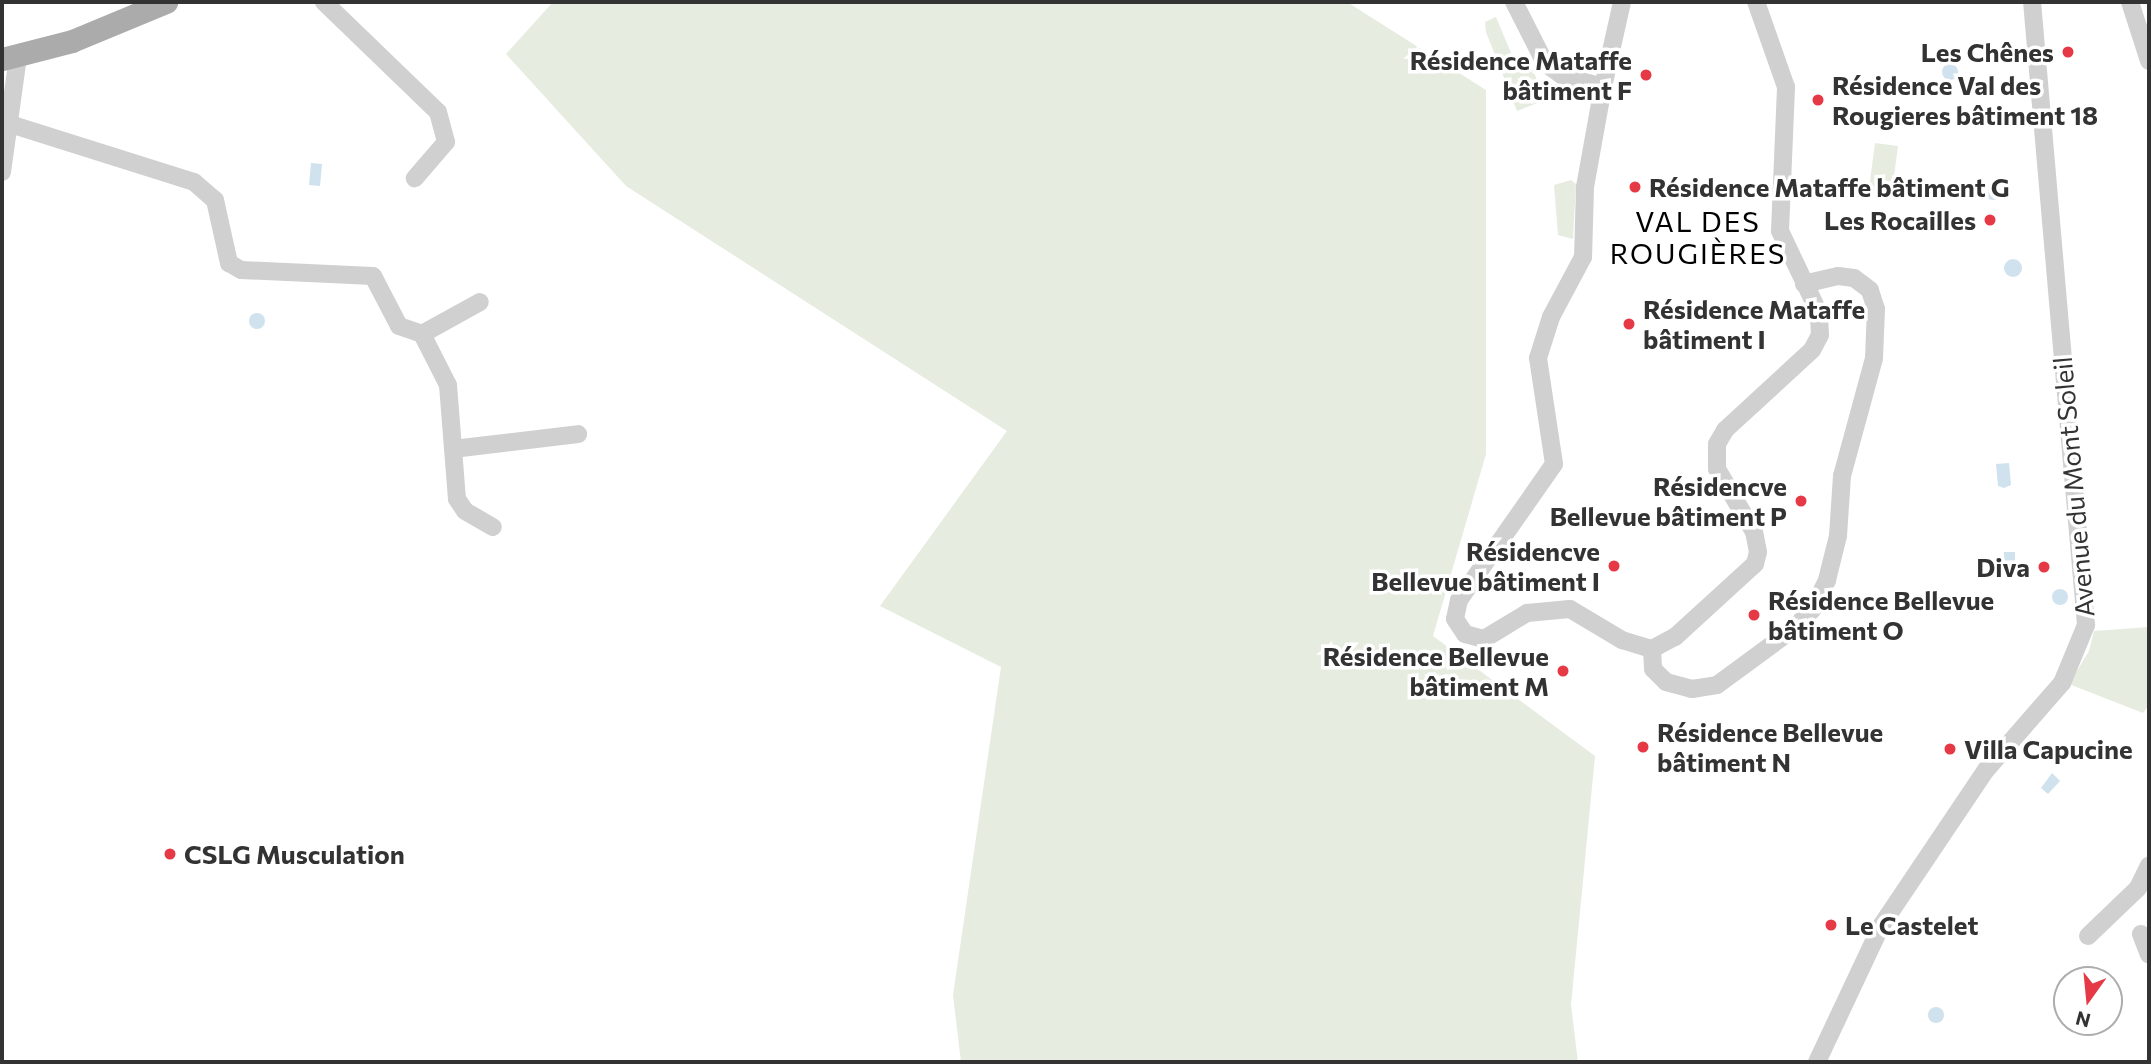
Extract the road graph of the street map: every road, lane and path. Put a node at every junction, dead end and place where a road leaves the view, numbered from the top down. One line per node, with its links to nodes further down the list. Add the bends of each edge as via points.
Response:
1 (166, 2): 8 (main road, via 72,41)
2 (324, 2): 13 (street, via 438,113 446,142)
3 (1514, 2): 10 (street, via 1545,63 1563,76)
4 (1622, 2): 10 (street)
5 (1756, 2): 14 (street, via 1786,87 1780,231)
6 (2032, 2): 25 (street, Avenue du Mont Soleil, via 2086,625 2062,683 1986,769 1886,918)
7 (2130, 2): 9 (street)
8 (10, 58): 11 (street)
9 (2149, 61)
10 (1603, 87): 20 (street, via 1585,187 1583,257 1551,317 1538,358 1554,464 1458,600 1454,615 1465,634 1484,639 1527,613 1570,609 1622,640)
11 (10, 124): 12 (street); 16 (street, via 194,182 215,200 229,263 241,270 373,276 399,326)
12 (2, 172)
13 (415, 178)
14 (1804, 284): 20 (street, via 1821,318 1815,345 1725,430 1716,450 1721,477 1752,525 1757,560 1675,637); 20 (street, via 1838,276 1854,278 1870,290 1876,309 1874,358 1842,476 1838,536 1827,580 1812,610 1792,630 1717,685 1692,689 1666,682 1653,669)
15 (480, 302): 16 (street)
16 (422, 334): 18 (street, via 448,385)
17 (578, 433): 18 (street)
18 (453, 449): 19 (street, via 457,499 465,511)
19 (493, 527)
20 (1652, 649)
21 (2149, 865): 23 (street, via 2138,888)
22 (2141, 934): 24 (street)
23 (2088, 936)
24 (2149, 955)
25 (1817, 1062)

